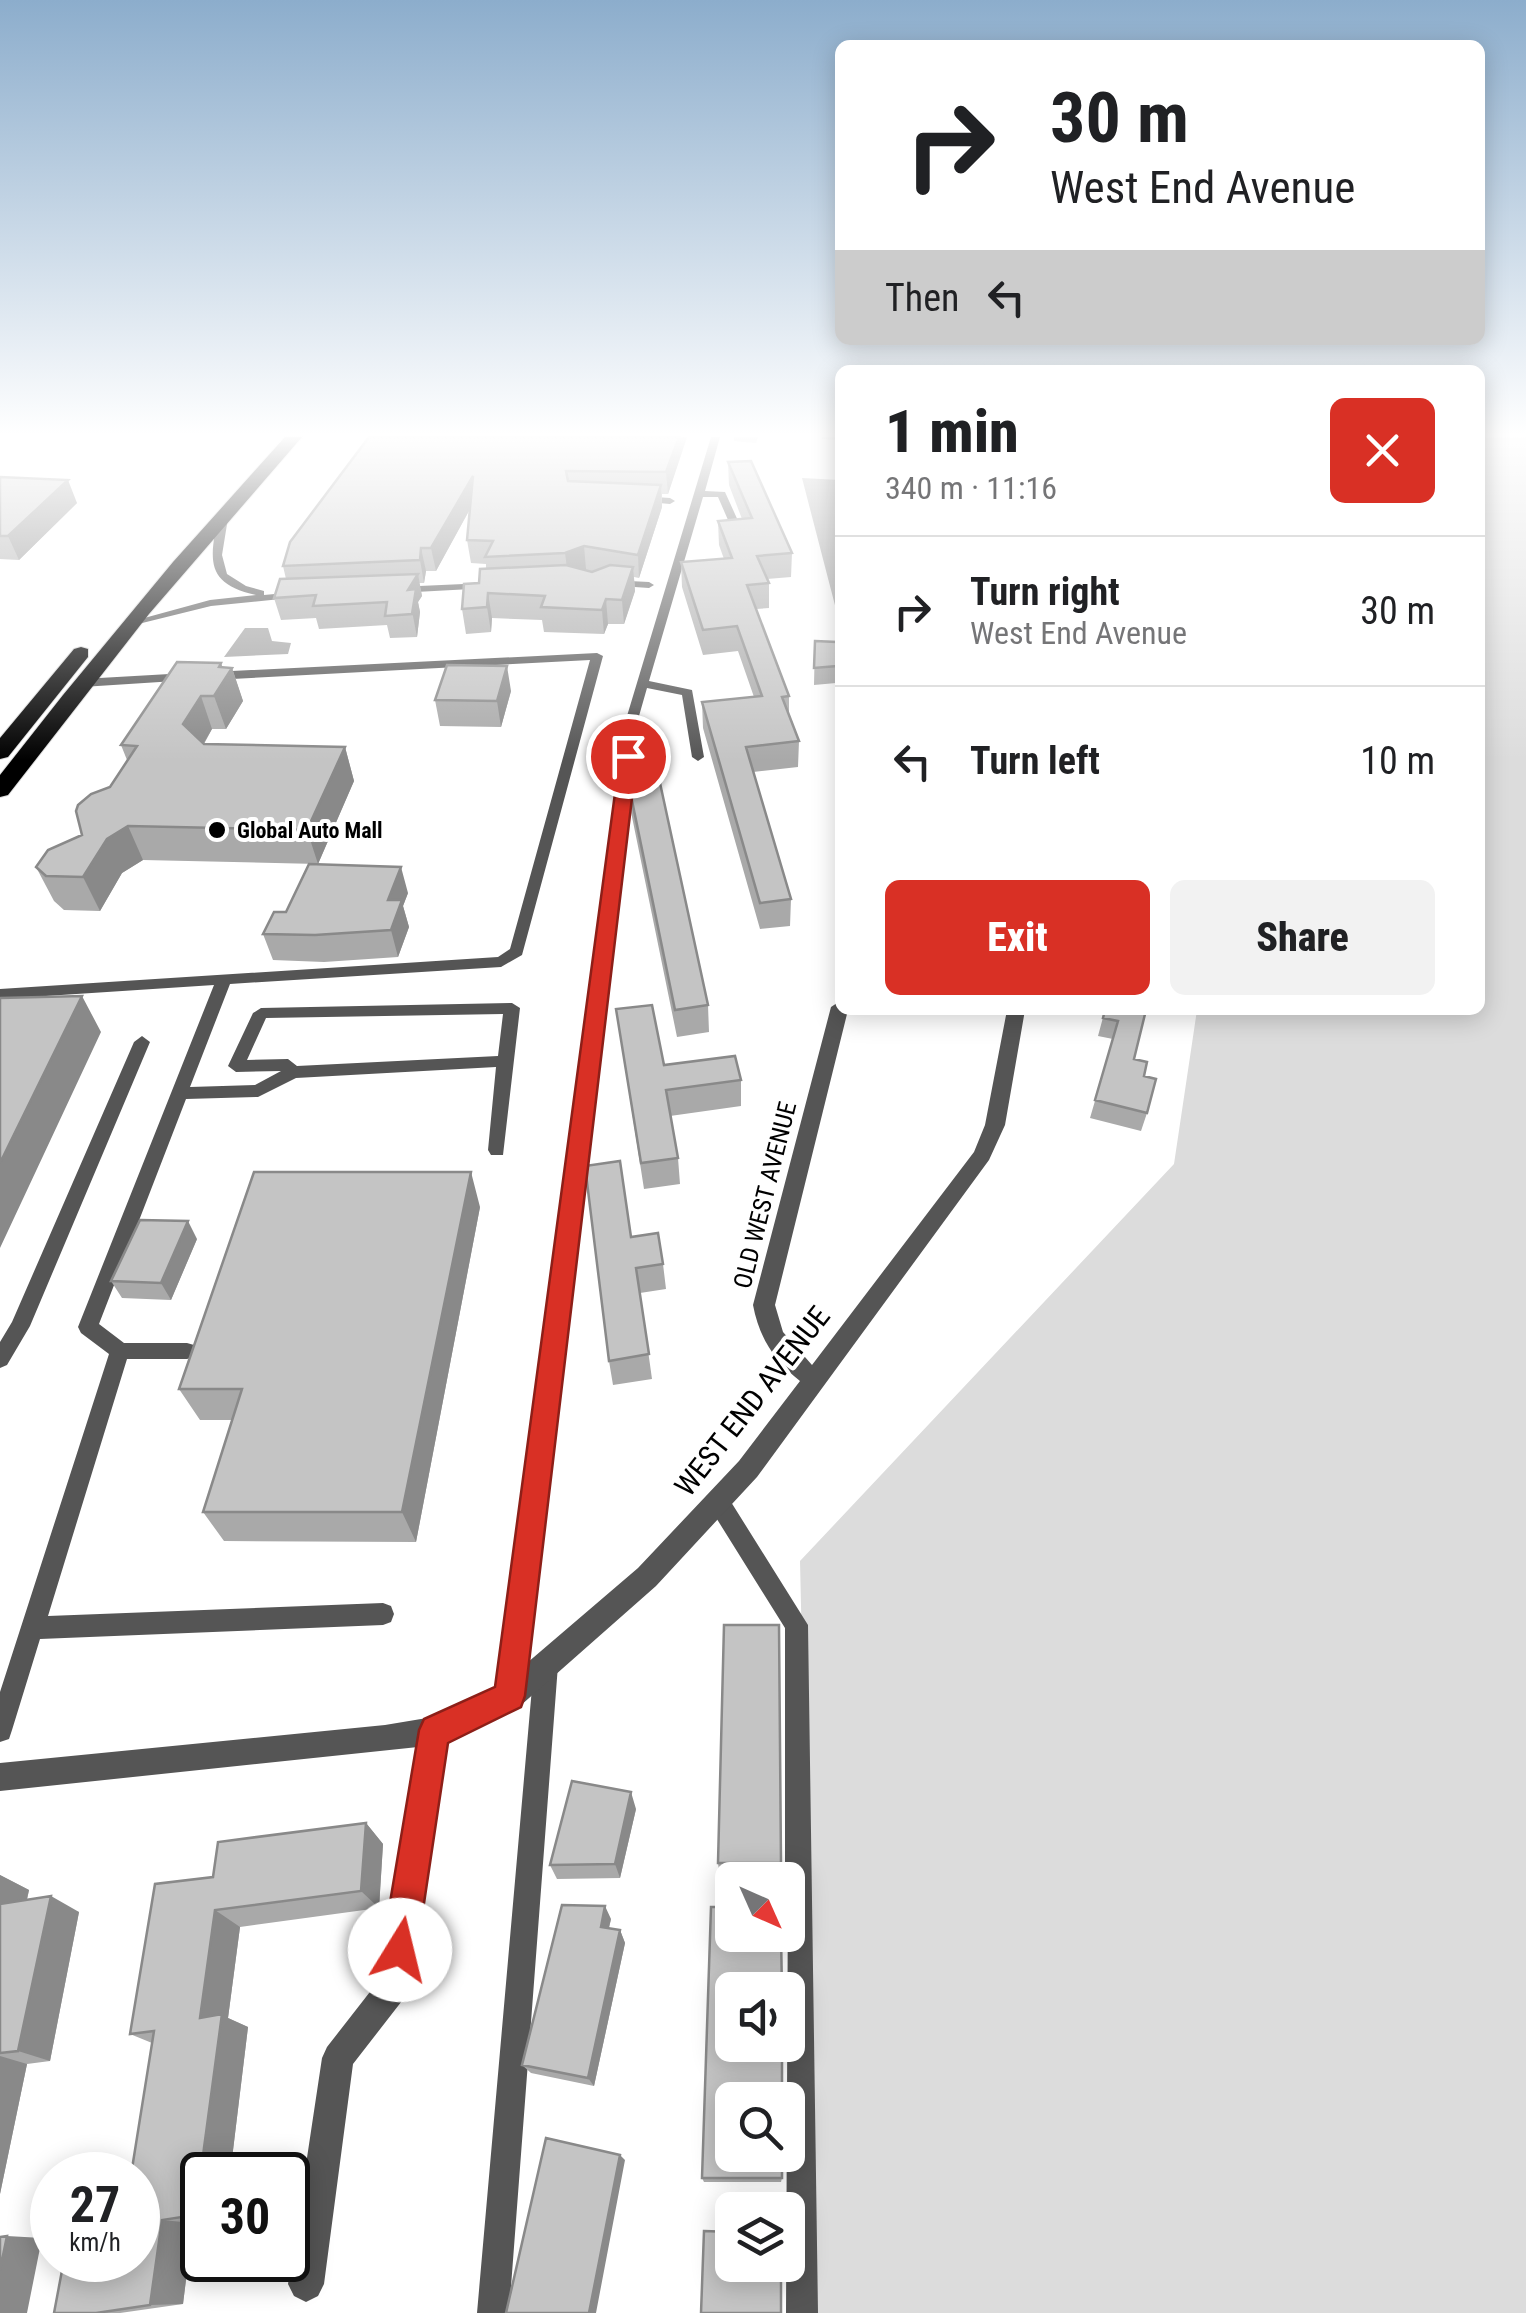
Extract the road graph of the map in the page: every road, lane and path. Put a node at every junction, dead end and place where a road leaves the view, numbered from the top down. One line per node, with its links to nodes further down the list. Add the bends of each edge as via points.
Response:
1 (178, 545): 14 (highway)
2 (196, 545): 11 (highway)
3 (218, 545): 10 (lane, via 220,576 254,592)
4 (684, 545): 13 (lane)
5 (500, 585): 7 (lane)
6 (649, 585): 8 (lane, via 606,580)
7 (386, 590)
8 (595, 590)
9 (303, 594): 10 (lane)
10 (286, 595): 11 (lane, via 210,603)
11 (130, 624): 12 (highway)
12 (82, 683): 16 (highway); 17 (lane, via 599,659 517,952 501,962)
13 (643, 683): 15 (lane, via 688,693); 34 (lane, via 633,716)
14 (0, 752)
15 (698, 757)
16 (0, 790)
17 (224, 979): 18 (lane); 24 (lane)
18 (0, 994)
19 (838, 1015): 29 (street, OLD WEST AVENUE, via 764,1305 784,1355)
20 (1015, 1015): 29 (street, WEST END AVENUE, via 996,1125 982,1155)
21 (142, 1042): 28 (lane)
22 (505, 1061): 23 (lane); 23 (lane, via 512,1008 261,1014 236,1066 288,1065); 25 (lane)
23 (293, 1072): 24 (lane, via 258,1090)
24 (180, 1093): 26 (lane, via 88,1327)
25 (497, 1150)
26 (120, 1351): 27 (lane); 32 (lane)
27 (187, 1351)
28 (0, 1359)
29 (815, 1378): 30 (street, WEST END AVENUE)
30 (718, 1501): 33 (street, WEST END AVENUE, via 647,1577); 40 (lane, via 796,1625)
31 (383, 1614): 32 (lane)
32 (32, 1628): 35 (lane)
33 (546, 1664): 34 (street, WEST END AVENUE); 39 (lane)
34 (510, 1696): 36 (street, WEST END AVENUE)
35 (0, 1730)
36 (435, 1730): 37 (street, WEST END AVENUE); 38 (street, via 394,1986 338,2058)
37 (0, 1776)
38 (306, 2284)
39 (493, 2313)
40 (802, 2313)

